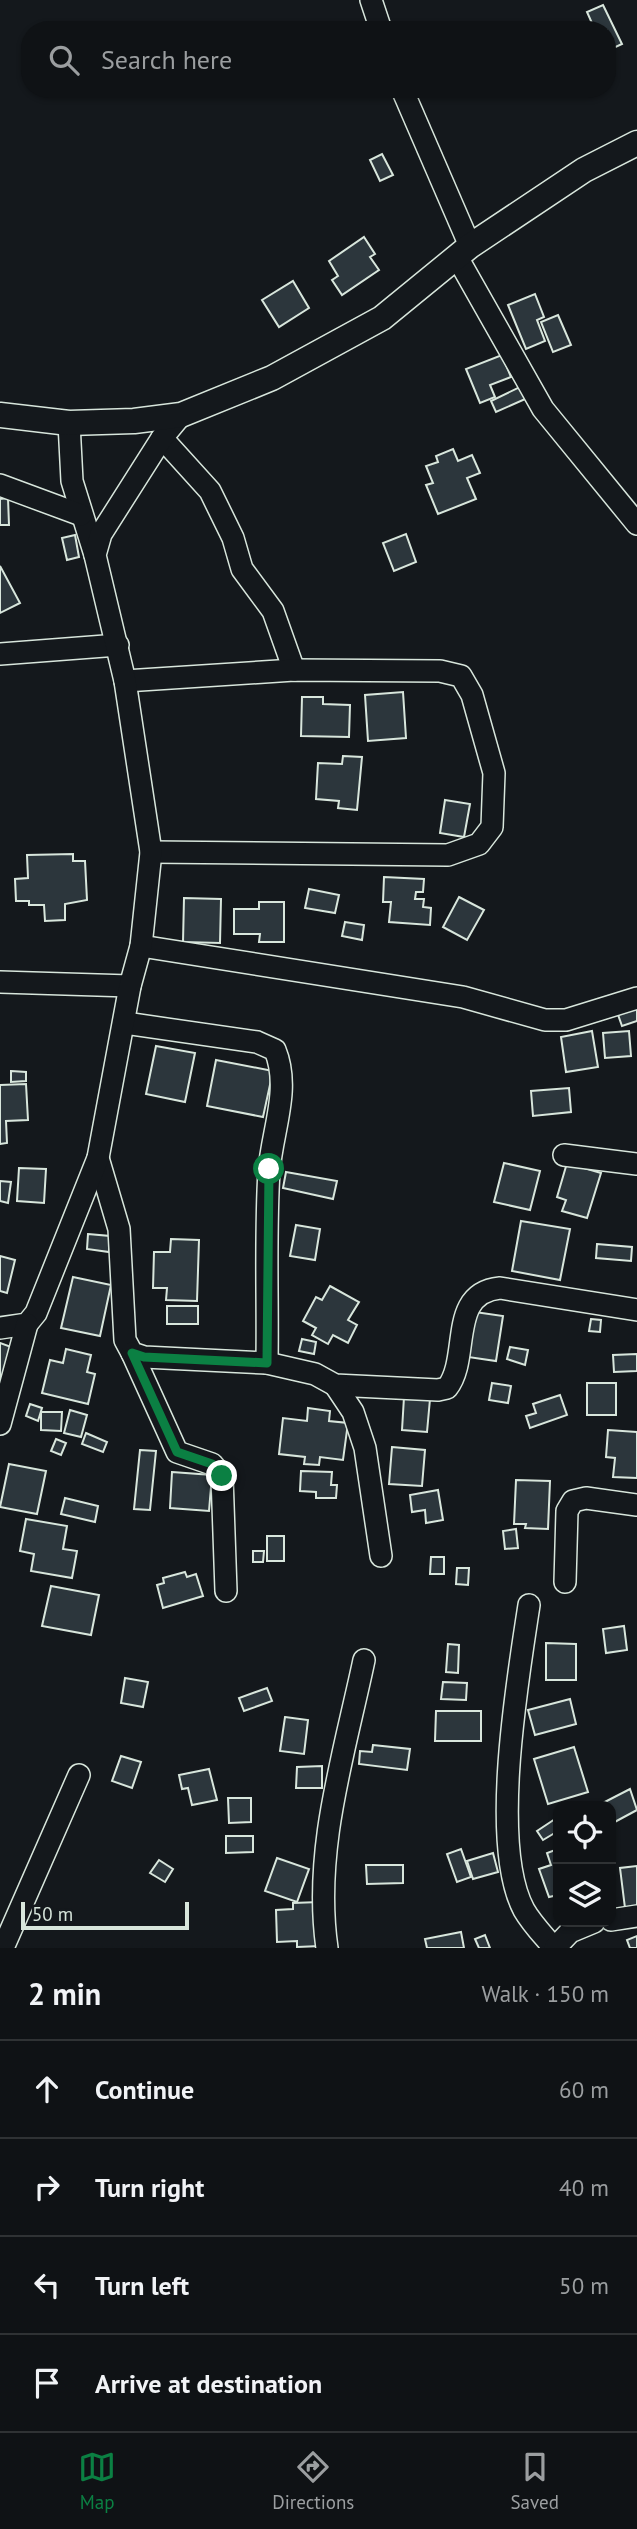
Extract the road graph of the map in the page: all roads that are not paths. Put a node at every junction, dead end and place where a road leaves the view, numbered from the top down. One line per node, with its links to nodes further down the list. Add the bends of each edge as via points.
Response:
1 (370, 0): 2 (street)
2 (378, 21)
3 (405, 98): 5 (street)
4 (637, 143): 5 (street, via 584,170)
5 (463, 252): 7 (street, via 382,318 272,378); 12 (street, via 543,409)
6 (0, 415): 8 (street)
7 (181, 415): 8 (street); 9 (street)
8 (69, 423): 11 (street, via 72,481)
9 (162, 438): 13 (street, via 101,534); 16 (street, via 210,491 242,569 273,611)
10 (0, 485): 11 (street)
11 (81, 514): 13 (street)
12 (637, 524)
13 (95, 555): 14 (street)
14 (118, 645): 15 (street); 17 (street)
15 (0, 654)
16 (294, 670): 17 (street); 18 (street, via 440,671 461,677 472,695 494,773 492,827 479,844 448,855)
17 (125, 681): 18 (street)
18 (152, 852): 19 (street)
19 (141, 946): 21 (street); 22 (street, via 463,997 545,1020 566,1020)
20 (0, 982): 21 (street)
21 (130, 986): 23 (street)
22 (637, 998)
23 (125, 1023): 25 (street); 31 (street, via 257,1042 275,1050 281,1064 281,1095 269,1169)
24 (564, 1155): 26 (street)
25 (98, 1158): 28 (street, via 36,1313); 30 (street, via 119,1229 125,1340)
26 (637, 1164)
27 (637, 1310): 32 (street, via 484,1289 473,1298 447,1388)
28 (27, 1324): 29 (street); 33 (street)
29 (0, 1328)
30 (132, 1353): 31 (street); 37 (street, via 177,1452 212,1464 222,1476)
31 (267, 1363): 32 (street, via 315,1374)
32 (335, 1385): 35 (street, via 353,1412 365,1448)
33 (0, 1424)
34 (637, 1505): 36 (street, via 573,1501 567,1511)
35 (381, 1556)
36 (565, 1582)
37 (226, 1591)
38 (529, 1605): 46 (street, via 513,1712 509,1845 523,1909)
39 (364, 1660): 45 (street, via 323,1855 321,1908)
40 (79, 1775): 44 (street)
41 (637, 1916): 42 (street)
42 (616, 1919)
43 (583, 1927): 46 (street)
44 (3, 1948)
45 (327, 1948)
46 (555, 1948)

